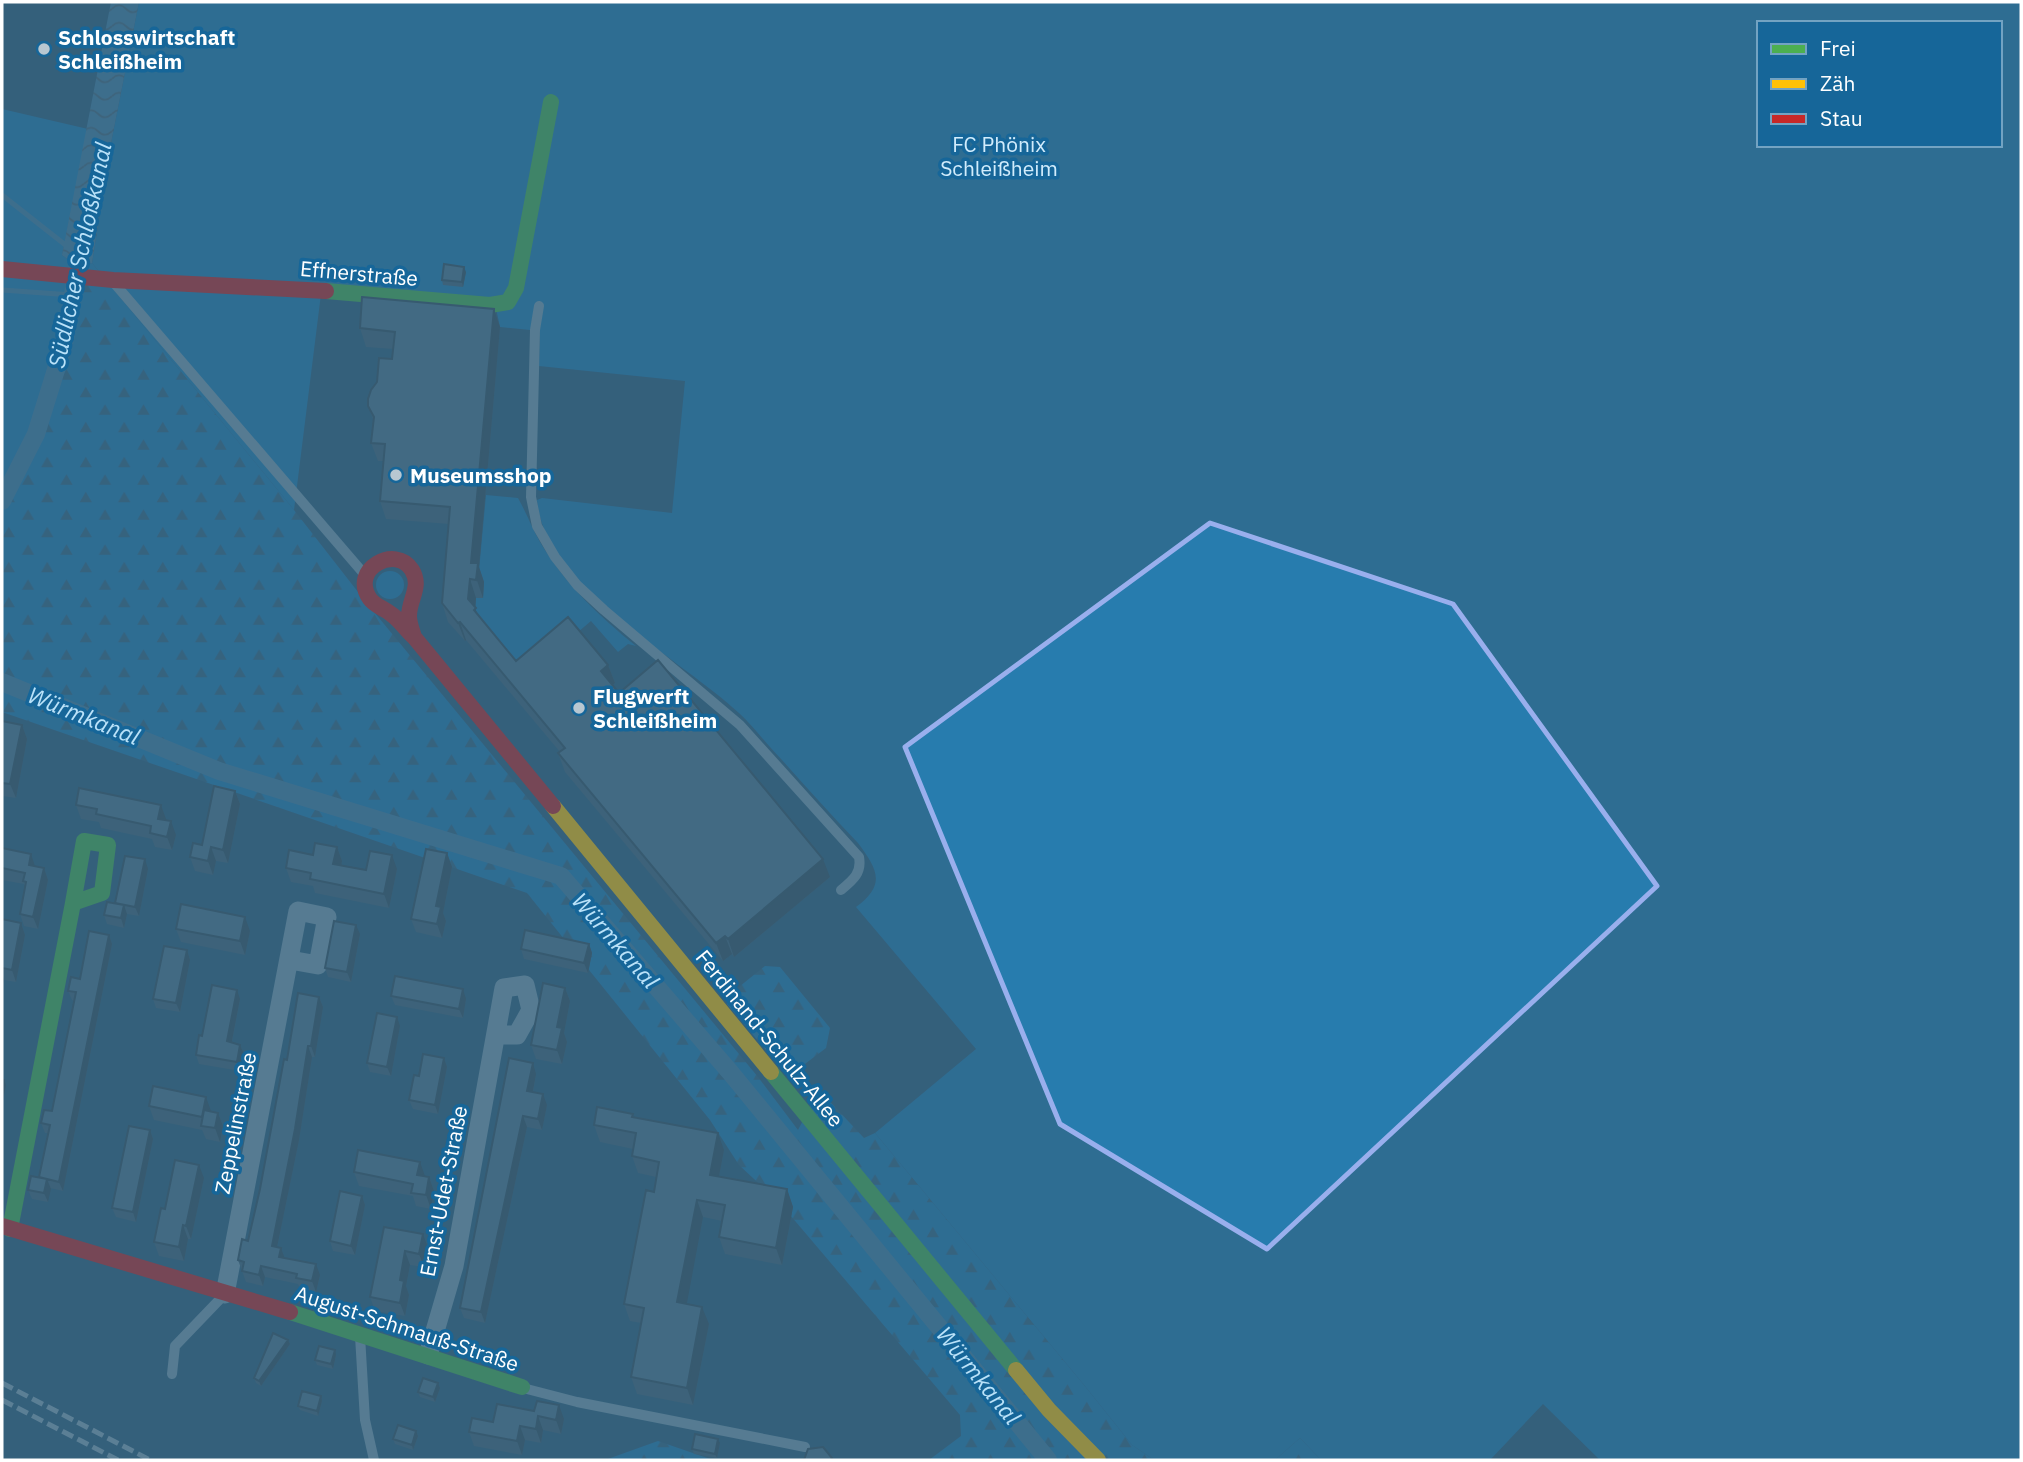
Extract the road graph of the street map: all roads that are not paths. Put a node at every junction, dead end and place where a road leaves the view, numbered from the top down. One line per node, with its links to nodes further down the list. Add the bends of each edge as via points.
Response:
1 (551, 102): 3 (street, Effnerstraße, via 516,288 508,302 490,305 325,290)
2 (2, 269): 3 (street, Effnerstraße)
3 (113, 280): 5 (lane)
4 (539, 306): 7 (lane, via 531,497 537,526 577,585 740,725 859,857 858,873)
5 (365, 576): 6 (street, Ferdinand-Schulz-Allee, via 364,590 375,606 387,611); 6 (street, via 373,564 386,558 402,560 411,568 417,580 409,618)
6 (414, 637): 19 (street, Ferdinand-Schulz-Allee, via 1049,1410)
7 (841, 890)
8 (73, 903): 11 (street)
9 (290, 960): 12 (street, Zeppelinstraße)
10 (496, 1034): 14 (street, Ernst-Udet-Straße, via 454,1266)
11 (6, 1228): 12 (street, August-Schmauß-Straße)
12 (225, 1294): 13 (street, August-Schmauß-Straße); 15 (lane, via 175,1346)
13 (359, 1333): 14 (street, August-Schmauß-Straße); 18 (lane, via 365,1420)
14 (428, 1355): 16 (street, August-Schmauß-Straße)
15 (172, 1374)
16 (522, 1387): 17 (lane, August-Schmauß-Straße)
17 (805, 1447)
18 (374, 1460)
19 (1098, 1460)

